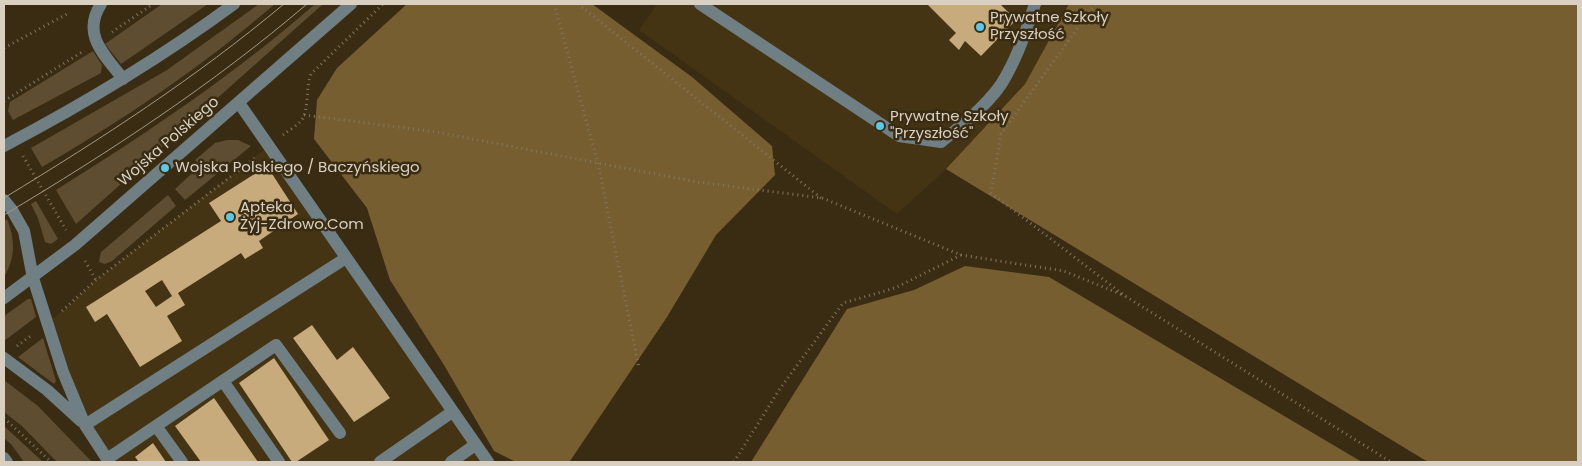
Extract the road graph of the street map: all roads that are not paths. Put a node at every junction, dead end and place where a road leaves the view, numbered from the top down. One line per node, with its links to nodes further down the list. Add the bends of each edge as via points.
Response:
1 (101, 4): 6 (street, via 92,25 96,43)
2 (234, 4): 6 (street)
3 (351, 4): 7 (street, Wojska Polskiego)
4 (1034, 4): 5 (street, via 1006,78 971,118 941,142 899,136)
5 (707, 6)
6 (123, 79): 8 (street)
7 (238, 103): 10 (street); 11 (street, Wojska Polskiego, via 76,245)
8 (9, 143)
9 (4, 200): 11 (street, via 24,231)
10 (346, 258): 15 (street); 16 (street)
11 (33, 278): 12 (street, Wojska Polskiego); 16 (street, via 63,372)
12 (4, 298)
13 (7, 354): 16 (street)
14 (223, 381): 17 (street); 18 (street, via 276,346); 24 (street)
15 (452, 412): 19 (street); 25 (street)
16 (85, 425): 21 (street)
17 (156, 426): 21 (street); 23 (street)
18 (340, 433)
19 (475, 445): 26 (street); 27 (street)
20 (4, 458): 22 (street)
21 (108, 460)
22 (7, 462)
23 (182, 462)
24 (279, 462)
25 (380, 462)
26 (452, 462)
27 (488, 462)

